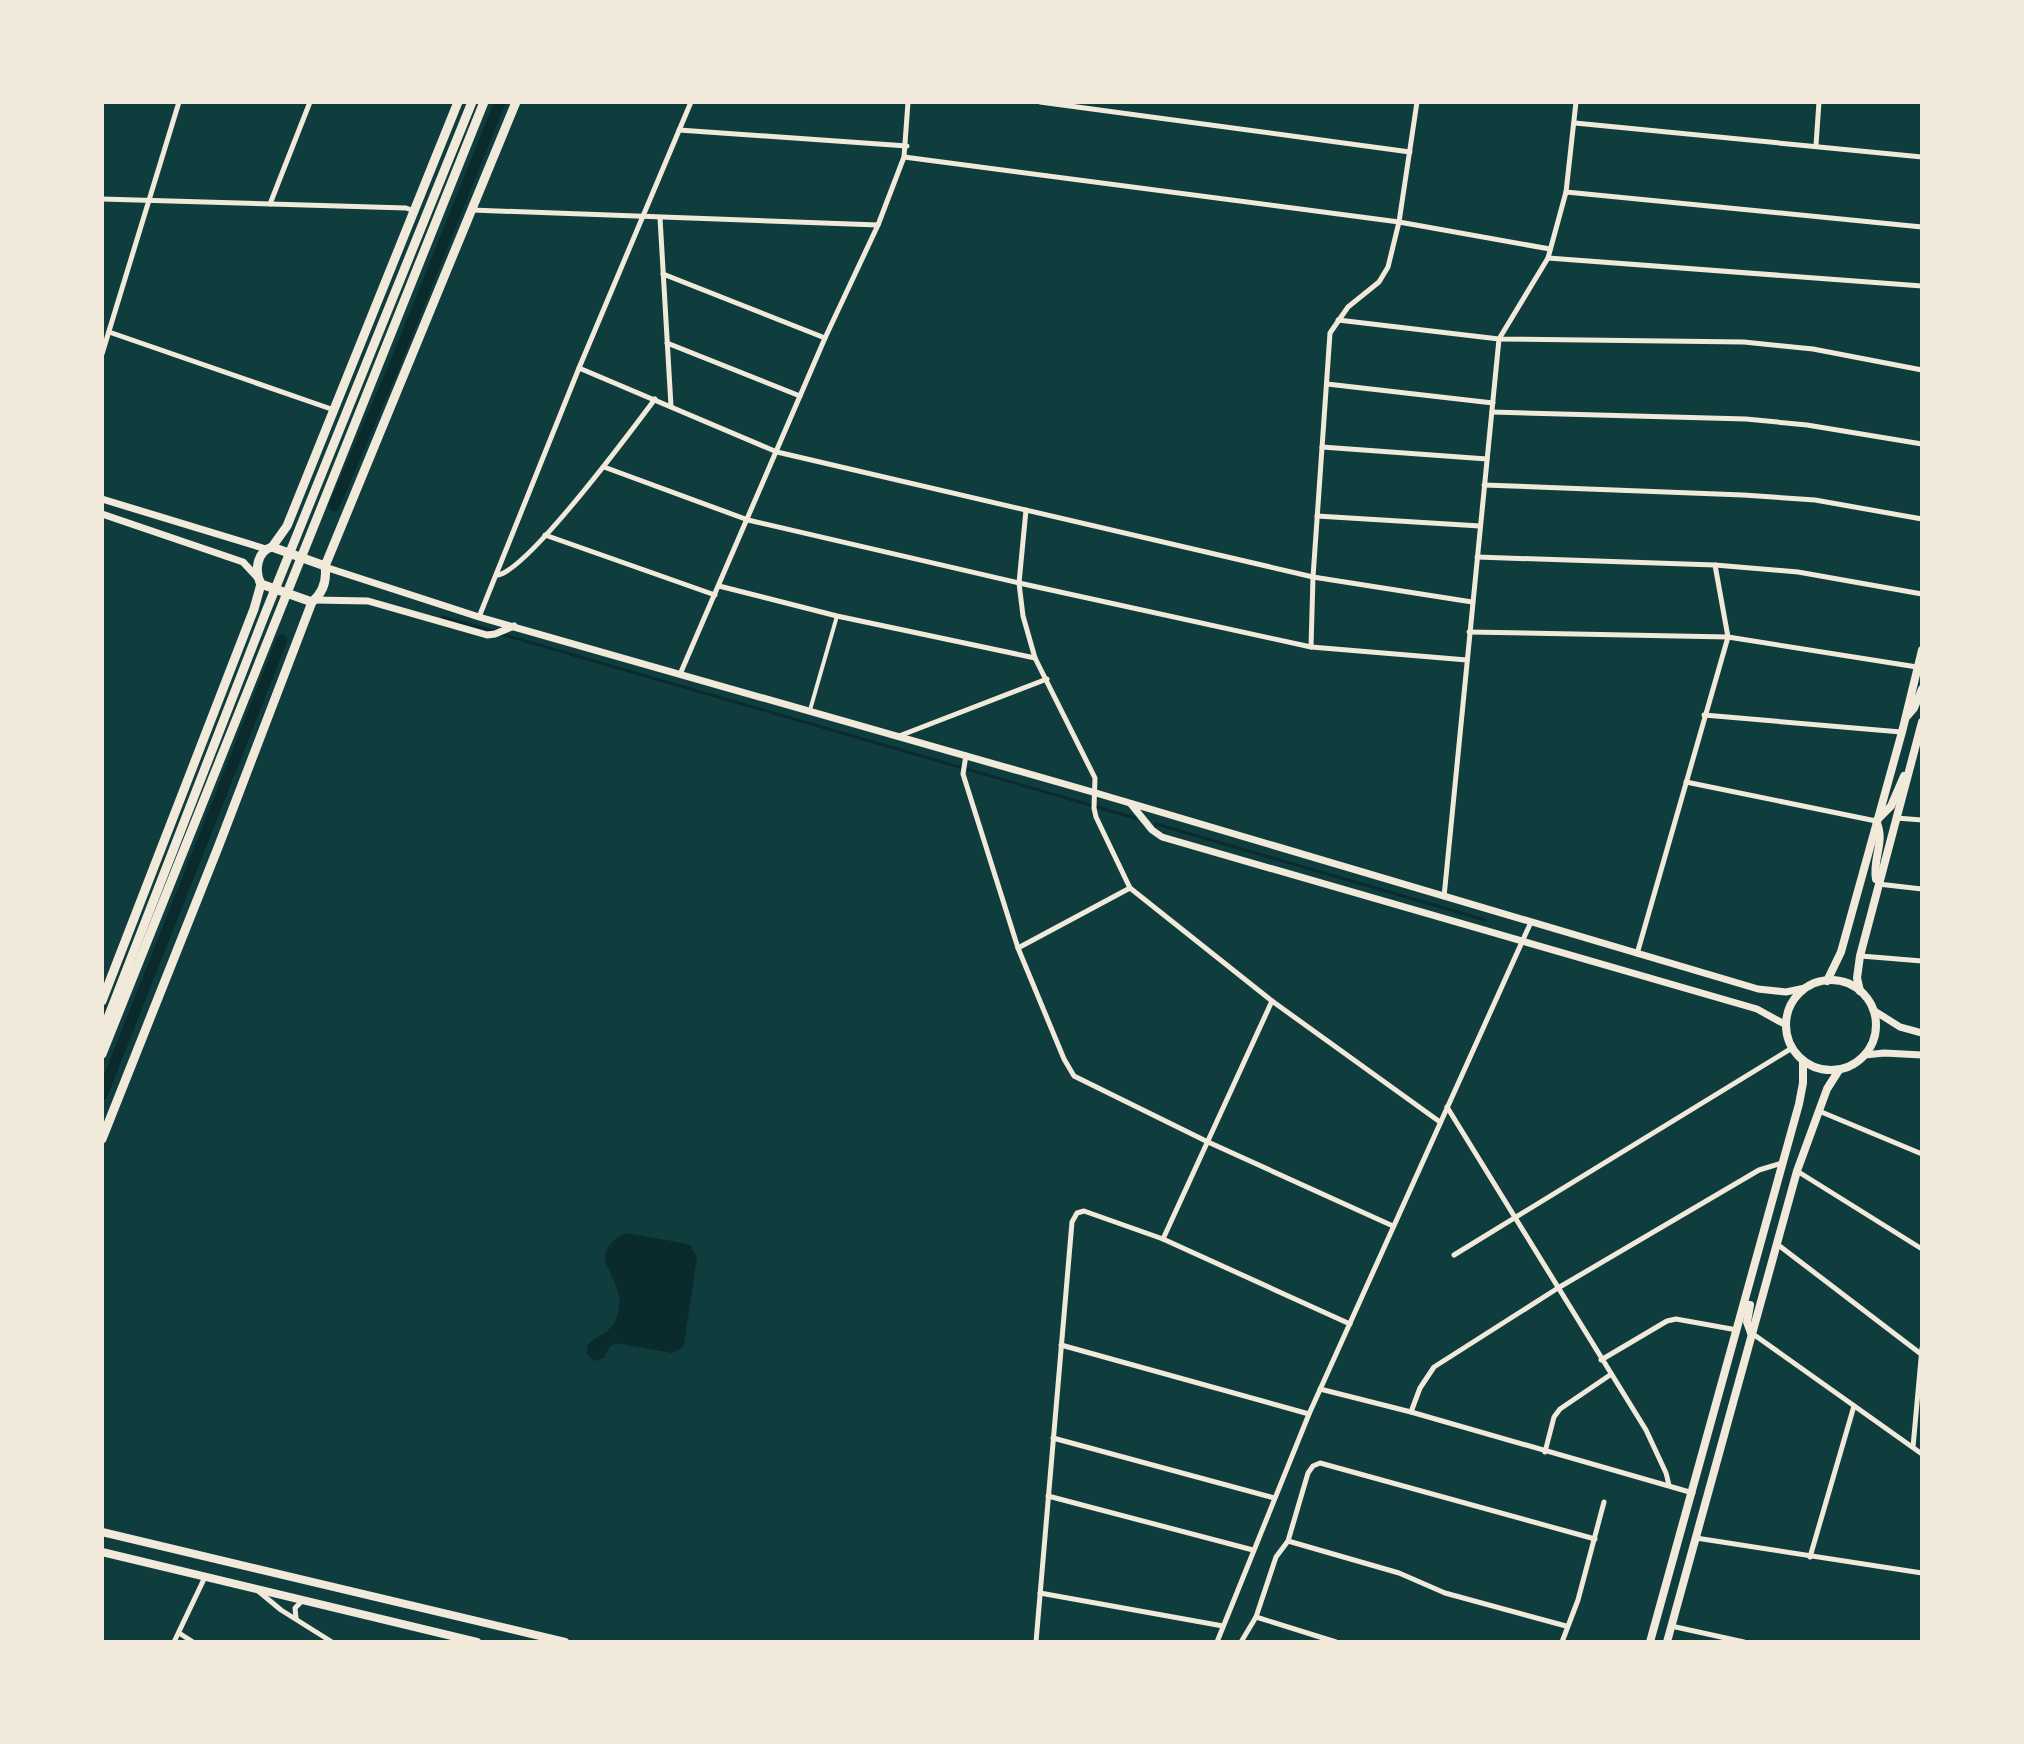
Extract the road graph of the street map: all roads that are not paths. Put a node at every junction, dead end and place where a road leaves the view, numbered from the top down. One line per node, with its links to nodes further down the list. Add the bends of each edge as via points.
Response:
1 (179, 102): 22 (street)
2 (310, 102): 23 (street)
3 (458, 102): 25 (main road)
4 (472, 102): 67 (main road)
5 (484, 102): 68 (main road)
6 (516, 102): 24 (main road)
7 (691, 102): 14 (street)
8 (908, 102): 16 (street)
9 (1040, 102): 17 (street)
10 (1417, 102): 17 (street)
11 (1576, 102): 13 (street)
12 (1819, 102): 15 (street)
13 (1575, 123): 15 (street); 20 (street)
14 (679, 130): 16 (street); 26 (street)
15 (1816, 145): 19 (street)
16 (907, 146): 18 (street)
17 (1410, 152): 28 (street)
18 (904, 157): 28 (street); 29 (street)
19 (1922, 157)
20 (1566, 192): 30 (street); 31 (street)
21 (102, 199): 22 (street)
22 (148, 200): 23 (street); 36 (street)
23 (270, 204): 25 (street)
24 (471, 210): 26 (street); 71 (main road)
25 (414, 211): 48 (main road)
26 (645, 217): 27 (street); 41 (street)
27 (660, 218): 29 (street); 33 (street)
28 (1399, 222): 31 (street); 35 (street, via 1379,282)
29 (878, 225): 37 (street)
30 (1922, 227)
31 (1550, 249): 32 (street)
32 (1548, 258): 34 (street); 38 (street)
33 (663, 274): 37 (street); 39 (street)
34 (1922, 286)
35 (1338, 320): 38 (street); 43 (street, via 1330,333)
36 (109, 332): 40 (street); 48 (street)
37 (825, 338): 44 (street)
38 (1499, 339): 42 (street, via 1744,342); 46 (street)
39 (667, 343): 44 (street); 47 (street)
40 (102, 354)
41 (579, 368): 45 (street); 72 (street)
42 (1922, 370)
43 (1326, 384): 46 (street); 51 (street)
44 (800, 396): 52 (street)
45 (655, 399): 47 (street); 54 (street)
46 (1493, 403): 49 (street)
47 (671, 406): 52 (street)
48 (334, 410): 66 (main road, via 287,526)
49 (1492, 412): 50 (street, via 1746,419); 53 (street)
50 (1922, 444)
51 (1322, 447): 53 (street); 59 (street)
52 (777, 452): 57 (street); 61 (street)
53 (1487, 459): 55 (street)
54 (604, 467): 61 (street); 64 (street)
55 (1484, 485): 60 (street, via 1815,500); 62 (street)
56 (102, 499): 63 (street)
57 (1026, 510): 73 (street); 75 (street)
58 (102, 514): 65 (street)
59 (1317, 516): 62 (street); 73 (street)
60 (1922, 519)
61 (748, 520): 75 (street); 76 (street)
62 (1480, 526): 69 (street)
63 (211, 532): 65 (street); 66 (street)
64 (545, 535): 72 (street, via 512,569); 80 (street)
65 (206, 548): 74 (street, via 243,562)
66 (269, 548): 67 (main road); 74 (main road, via 258,563)
67 (292, 552): 68 (main road); 77 (main road)
68 (303, 556): 71 (main road); 79 (main road)
69 (1477, 557): 70 (street); 82 (street)
70 (1715, 565): 78 (street, via 1798,572); 87 (street)
71 (325, 566): 81 (main road, via 324,585); 84 (street)
72 (497, 575): 84 (street)
73 (1313, 577): 82 (street); 88 (street)
74 (260, 582): 77 (main road); 124 (main road)
75 (1019, 583): 88 (street); 90 (street)
76 (719, 586): 80 (street); 83 (street)
77 (275, 591): 79 (main road); 128 (main road)
78 (1922, 594)
79 (288, 595): 81 (main road); 131 (main road)
80 (715, 595): 93 (street)
81 (314, 601): 85 (street, via 368,601 479,633 495,634); 139 (main road)
82 (1472, 602): 86 (street)
83 (837, 616): 90 (street); 96 (street)
84 (479, 617): 85 (street)
85 (514, 626): 93 (street)
86 (1469, 632): 87 (street); 91 (street)
87 (1728, 637): 92 (street); 97 (street)
88 (1311, 647): 91 (street)
89 (1922, 650): 92 (main road)
90 (1035, 658): 94 (street)
91 (1467, 660): 114 (street)
92 (1917, 667): 98 (main road)
93 (681, 672): 96 (street)
94 (1047, 679): 101 (street); 106 (street, via 1095,778)
95 (1922, 689): 98 (main road)
96 (810, 710): 101 (street)
97 (1704, 715): 100 (street); 105 (street)
98 (1906, 717): 100 (main road)
99 (1922, 722): 102 (main road)
100 (1902, 732): 110 (main road)
101 (899, 736): 103 (street)
102 (1919, 746): 104 (main road)
103 (966, 755): 106 (street); 117 (street, via 963,774)
104 (1909, 769): 108 (main road); 110 (main road, via 1891,806)
105 (1686, 782): 110 (street); 118 (street)
106 (1095, 801): 107 (street); 112 (street)
107 (1130, 803): 114 (street); 116 (street, via 1162,837)
108 (1895, 818): 109 (street); 111 (main road)
109 (1922, 820)
110 (1876, 821): 111 (main road, via 1881,839); 121 (main road, via 1841,952)
111 (1877, 884): 113 (street); 119 (main road)
112 (1130, 888): 117 (street); 125 (street)
113 (1922, 889)
114 (1444, 897): 115 (street)
115 (1531, 922): 116 (street); 118 (street)
116 (1521, 943): 127 (street, via 1757,1009); 136 (street)
117 (1018, 948): 140 (street, via 1074,1076)
118 (1637, 954): 122 (street, via 1758,989)
119 (1860, 956): 120 (street); 123 (main road)
120 (1922, 961)
121 (1827, 981): 122 (main road); 123 (main road)
122 (1805, 988): 127 (main road, via 1788,1011)
123 (1860, 991): 126 (main road)
124 (102, 1001)
125 (1272, 1001): 138 (street); 140 (street)
126 (1873, 1010): 129 (street); 132 (main road, via 1876,1033)
127 (1786, 1025): 130 (main road)
128 (102, 1033)
129 (1922, 1033)
130 (1792, 1048): 134 (main road); 144 (street)
131 (102, 1054)
132 (1865, 1055): 133 (street); 135 (main road)
133 (1922, 1055)
134 (1803, 1061): 135 (main road); 142 (main road, via 1799,1104)
135 (1839, 1070): 137 (main road)
136 (1447, 1107): 138 (street); 144 (street)
137 (1818, 1111): 141 (street); 143 (main road)
138 (1440, 1122): 145 (street)
139 (102, 1139)
140 (1208, 1142): 145 (street); 146 (street)
141 (1922, 1154)
142 (1783, 1163): 150 (main road); 151 (street, via 1759,1170)
143 (1797, 1171): 147 (main road); 148 (street)
144 (1516, 1219): 149 (street); 151 (street)
145 (1393, 1226): 152 (street)
146 (1163, 1239): 152 (street); 155 (street, via 1077,1213)
147 (1776, 1244): 154 (main road); 156 (street)
148 (1922, 1249)
149 (1454, 1255)
150 (1757, 1261): 153 (main road); 154 (main road, via 1759,1274 1747,1322)
151 (1558, 1288): 157 (street); 161 (street, via 1434,1367)
152 (1350, 1324): 159 (street)
153 (1738, 1330): 157 (street, via 1676,1319); 163 (main road, via 1743,1349); 170 (main road)
154 (1751, 1333): 160 (street); 163 (main road)
155 (1061, 1345): 162 (street); 164 (street)
156 (1922, 1351): 165 (street)
157 (1601, 1360): 158 (street)
158 (1610, 1375): 166 (street, via 1560,1409); 168 (street, via 1646,1430)
159 (1320, 1389): 161 (street); 162 (street)
160 (1854, 1406): 165 (street); 179 (street)
161 (1411, 1412): 166 (street)
162 (1309, 1414): 171 (street)
163 (1726, 1429): 174 (main road)
164 (1053, 1438): 169 (street); 171 (street)
165 (1913, 1448): 167 (street)
166 (1545, 1452): 168 (street)
167 (1922, 1454)
168 (1669, 1485): 170 (street)
169 (1048, 1496): 177 (street); 184 (street)
170 (1692, 1496): 174 (main road, via 1686,1529); 180 (main road)
171 (1274, 1498): 177 (street)
172 (1604, 1502): 175 (street)
173 (102, 1532): 185 (main road)
174 (1696, 1538): 179 (street); 187 (main road)
175 (1595, 1539): 176 (street, via 1320,1463 1308,1473); 192 (street)
176 (1288, 1541): 188 (street, via 1276,1557); 192 (street)
177 (1253, 1550): 191 (street)
178 (102, 1552): 182 (main road)
179 (1810, 1557): 181 (street)
180 (1672, 1565): 187 (main road, via 1681,1576); 205 (main road)
181 (1922, 1573)
182 (205, 1577): 183 (main road); 194 (street)
183 (254, 1588): 186 (main road); 189 (street)
184 (1040, 1593): 191 (street); 200 (street)
185 (388, 1599): 190 (main road); 199 (main road)
186 (304, 1600): 189 (street, via 295,1608); 190 (main road)
187 (1678, 1604): 193 (main road)
188 (1256, 1617): 202 (street); 203 (street)
189 (296, 1619): 197 (street)
190 (383, 1619): 198 (main road)
191 (1223, 1626): 201 (street)
192 (1566, 1626): 204 (street)
193 (1671, 1626): 206 (main road); 207 (street)
194 (179, 1633): 195 (street); 196 (street)
195 (174, 1642)
196 (193, 1642)
197 (332, 1642)
198 (475, 1642)
199 (565, 1642)
200 (1036, 1642)
201 (1217, 1642)
202 (1241, 1642)
203 (1336, 1642)
204 (1562, 1642)
205 (1650, 1642)
206 (1667, 1642)
207 (1744, 1642)

